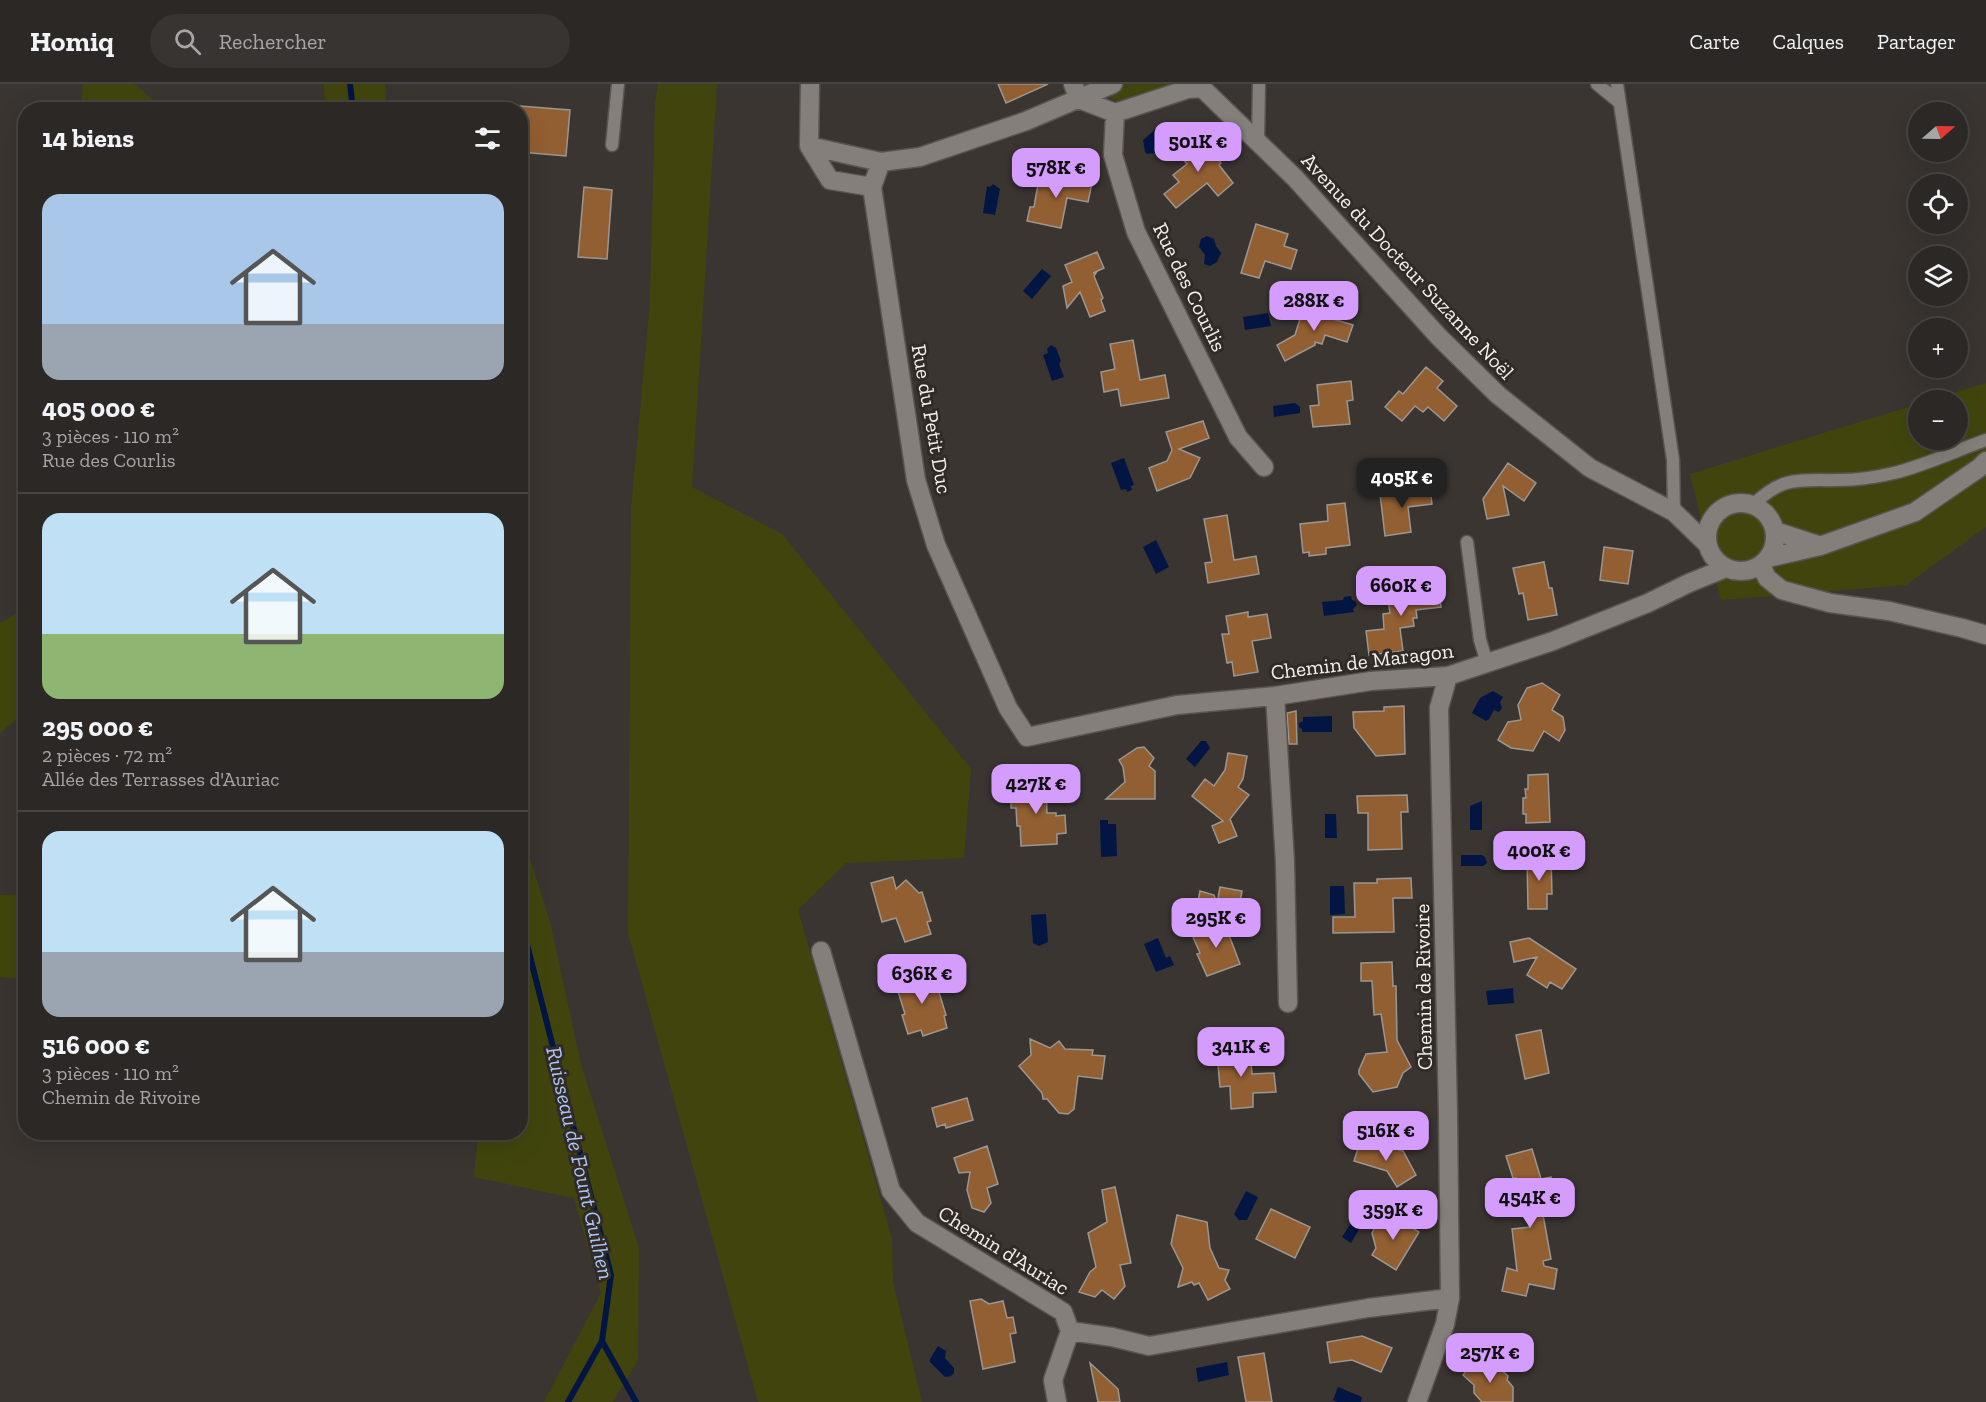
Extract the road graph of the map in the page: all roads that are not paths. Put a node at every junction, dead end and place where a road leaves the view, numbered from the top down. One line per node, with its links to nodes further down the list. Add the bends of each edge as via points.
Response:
1 (618, 84): 12 (lane)
2 (810, 84): 13 (street)
3 (1113, 84): 8 (street)
4 (1259, 84): 11 (lane)
5 (1597, 84): 9 (lane)
6 (1617, 84): 9 (lane)
7 (1201, 85): 10 (street, Avenue du Docteur Suzanne Noël); 11 (street, Avenue du Docteur Suzanne Noël)
8 (1076, 92): 10 (street); 14 (street, via 1026,121 920,157)
9 (1619, 102): 21 (lane)
10 (1115, 113): 18 (street, Rue des Courlis, via 1113,155 1136,232 1238,437)
11 (1258, 141): 21 (street, Avenue du Docteur Suzanne Noël, via 1439,337 1498,395 1590,468)
12 (612, 145)
13 (809, 146): 14 (street); 15 (street, via 830,180)
14 (881, 162): 15 (street, Rue du Petit Duc)
15 (872, 187): 33 (street, Rue du Petit Duc, via 916,480 936,545 1008,708)
16 (1986, 440): 19 (lane, via 1892,473 1841,480 1798,479 1781,484)
17 (1986, 461): 24 (street, via 1915,512)
18 (1264, 467)
19 (1753, 505): 20 (street, via 1733,504); 22 (street, via 1771,520)
20 (1715, 514): 21 (street); 25 (street, via 1706,533)
21 (1678, 516): 25 (street, Avenue du Docteur Suzanne Noël)
22 (1774, 531): 24 (street); 26 (street, via 1773,550)
23 (1467, 542): 30 (lane, via 1480,640)
24 (1820, 546): 26 (street)
25 (1708, 548): 27 (street); 28 (street, Chemin de Maragon)
26 (1764, 562): 27 (street, via 1744,572); 29 (street, via 1767,578 1782,590)
27 (1726, 568): 28 (street, Chemin de Maragon)
28 (1689, 583): 30 (street, Chemin de Maragon, via 1563,637)
29 (1986, 635)
30 (1487, 663): 31 (street, Chemin de Maragon)
31 (1448, 676): 32 (street, Chemin de Maragon, via 1371,681); 36 (street, Chemin de Rivoire, via 1439,708)
32 (1275, 696): 33 (street, Chemin de Maragon, via 1177,705); 35 (street)
33 (1027, 736)
34 (821, 951): 37 (street, Chemin d'Auriac, via 891,1191 917,1223 1063,1312)
35 (1288, 1003)
36 (1450, 1298): 37 (street, via 1368,1308 1149,1346); 39 (street, Chemin de Rivoire, via 1445,1324)
37 (1070, 1331): 38 (street, via 1053,1380)
38 (1057, 1402)
39 (1417, 1402)

